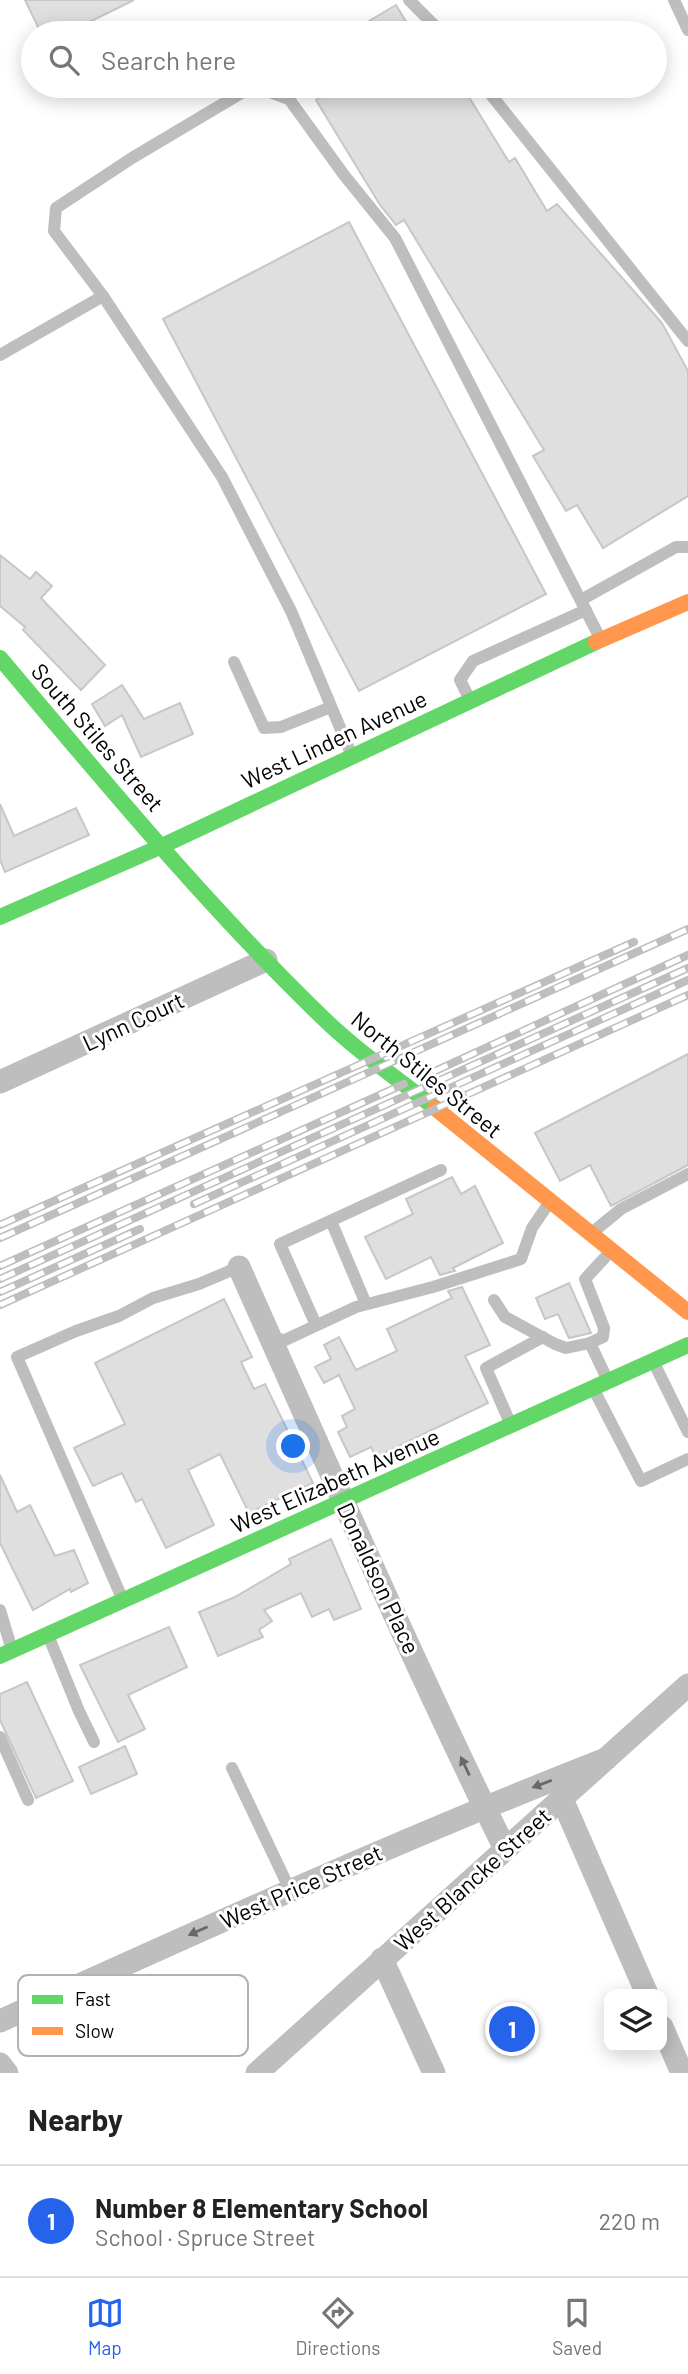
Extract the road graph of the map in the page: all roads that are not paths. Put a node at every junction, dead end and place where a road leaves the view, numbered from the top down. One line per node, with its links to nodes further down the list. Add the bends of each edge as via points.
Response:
1 (409, 0): 3 (lane)
2 (674, 0): 4 (lane)
3 (430, 21)
4 (688, 30)
5 (233, 98): 8 (lane, via 56,208 54,231)
6 (286, 98): 13 (lane, via 395,238)
7 (494, 98): 9 (lane)
8 (103, 296): 10 (lane); 18 (lane, via 222,477 291,611)
9 (688, 341)
10 (0, 355)
11 (688, 547): 13 (lane, via 676,547)
12 (688, 602): 14 (street, West Linden Avenue)
13 (583, 605): 14 (lane); 17 (lane, via 473,662 460,680)
14 (601, 640): 17 (street, West Linden Avenue)
15 (0, 658): 20 (street, South Stiles Street)
16 (234, 662): 18 (lane, via 264,728 281,727)
17 (470, 701): 19 (street, West Linden Avenue)
18 (331, 707): 19 (lane)
19 (352, 755): 20 (street, West Linden Avenue)
20 (162, 846): 21 (street, West Linden Avenue); 22 (street, North Stiles Street)
21 (0, 917)
22 (266, 960): 23 (street, Lynn Court); 26 (street, North Stiles Street, via 325,1020)
23 (0, 1082)
24 (441, 1170): 27 (lane)
25 (688, 1174): 28 (lane, via 621,1209)
26 (550, 1203): 28 (street, North Stiles Street); 32 (lane, via 532,1228 521,1259)
27 (331, 1221): 32 (lane); 34 (lane, via 280,1244)
28 (590, 1235): 29 (street, North Stiles Street)
29 (611, 1251): 33 (street, North Stiles Street); 37 (lane, via 585,1279 604,1328 603,1337)
30 (239, 1267): 36 (street, Donaldson Place); 46 (lane, via 153,1298 17,1357)
31 (494, 1300): 35 (lane, via 505,1317)
32 (366, 1304): 34 (lane)
33 (688, 1312)
34 (316, 1325): 36 (lane, via 285,1340)
35 (543, 1337): 37 (lane, via 566,1348); 42 (lane, via 486,1368)
36 (271, 1338): 45 (street, Donaldson Place)
37 (590, 1343): 40 (lane)
38 (688, 1345): 39 (street, West Elizabeth Avenue)
39 (653, 1361): 40 (street, West Elizabeth Avenue); 43 (lane)
40 (608, 1381): 41 (street, West Elizabeth Avenue)
41 (593, 1388): 42 (street, West Elizabeth Avenue); 44 (lane, via 641,1481)
42 (511, 1425): 45 (street, West Elizabeth Avenue)
43 (688, 1432)
44 (688, 1459)
45 (344, 1501): 46 (street, West Elizabeth Avenue); 57 (street, Donaldson Place, one-way to 45)
46 (123, 1600): 48 (street, West Elizabeth Avenue)
47 (0, 1610): 49 (lane)
48 (48, 1634): 49 (street, West Elizabeth Avenue); 52 (lane)
49 (6, 1653)
50 (688, 1685): 53 (street, West Blancke Street)
51 (0, 1737): 56 (lane)
52 (94, 1742)
53 (606, 1759): 55 (street, West Blancke Street); 57 (street, West Price Street, one-way to 57)
54 (232, 1768): 59 (lane)
55 (562, 1799): 58 (street, West Blancke Street); 62 (street)
56 (28, 1800)
57 (484, 1806): 58 (street, Donaldson Place); 59 (street, West Price Street)
58 (505, 1849): 60 (street, West Blancke Street)
59 (290, 1890): 61 (street, West Price Street, one-way to 61)
60 (382, 1959): 69 (street, West Blancke Street); 70 (street)
61 (102, 1975)
62 (646, 1989)
63 (18, 2013): 64 (street, West Price Street, one-way to 64)
64 (0, 2021)
65 (667, 2040): 67 (street)
66 (0, 2064): 68 (street)
67 (679, 2072)
68 (7, 2073)
69 (257, 2073)
70 (434, 2073)

